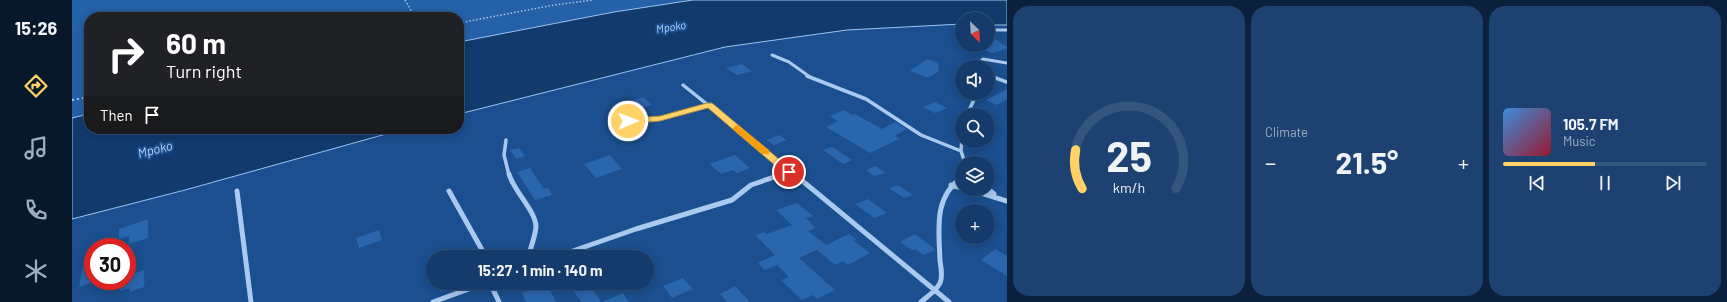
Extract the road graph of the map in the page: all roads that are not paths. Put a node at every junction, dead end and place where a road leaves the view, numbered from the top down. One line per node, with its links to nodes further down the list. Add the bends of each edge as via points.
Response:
1 (995, 30): 2 (street)
2 (1007, 30)
3 (772, 55): 13 (street, via 789,62 808,76 866,99 921,135)
4 (995, 61): 5 (street)
5 (1007, 63)
6 (995, 78): 7 (street)
7 (1007, 82)
8 (682, 85): 9 (street)
9 (710, 105): 10 (street, via 660,119); 15 (street)
10 (628, 121)
11 (506, 140): 24 (street, via 504,155 511,181 531,212 536,225)
12 (961, 148): 13 (street)
13 (961, 151): 14 (street)
14 (963, 156)
15 (789, 172): 25 (street, via 751,185 732,200); 28 (street)
16 (955, 182): 17 (street)
17 (951, 185): 18 (street); 28 (street, via 945,194 939,221 941,281)
18 (955, 186)
19 (236, 191): 29 (street)
20 (449, 191): 23 (street)
21 (995, 196): 22 (street)
22 (1007, 201)
23 (482, 250)
24 (530, 250)
25 (576, 250)
26 (466, 290): 30 (street)
27 (493, 290): 31 (street)
28 (934, 291): 32 (street); 33 (street)
29 (251, 302)
30 (433, 302)
31 (499, 302)
32 (921, 302)
33 (949, 302)

